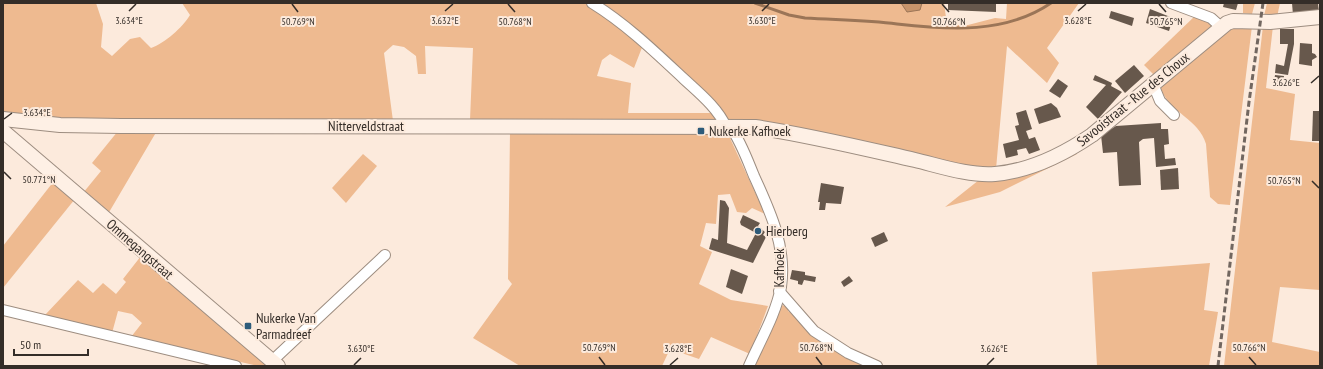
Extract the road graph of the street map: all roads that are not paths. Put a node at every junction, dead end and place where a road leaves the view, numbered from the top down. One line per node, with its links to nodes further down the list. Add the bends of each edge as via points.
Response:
1 (592, 3): 8 (street, via 638,36 699,93)
2 (1171, 3): 4 (street, via 1211,18)
3 (1320, 17): 4 (main road, Savooistraat - Rue des Choux, via 1270,22 1233,21)
4 (1221, 27): 5 (main road, Savooistraat - Rue des Choux)
5 (1153, 84): 6 (street, via 1160,101); 8 (main road, Savooistraat - Rue des Choux, via 1077,145 1040,163 994,174 963,171 781,130 755,126)
6 (1174, 115)
7 (3, 119): 8 (main road, Nitterveldstraat, via 60,125 121,126)
8 (728, 126): 11 (street, Kafhoek, via 743,150 772,216 781,254)
9 (3, 131): 13 (main road, Ommegangstraat)
10 (385, 255): 13 (street)
11 (779, 291): 15 (street, Kafhoek, via 770,320); 16 (street, via 814,331 848,353)
12 (3, 310): 14 (street)
13 (275, 363)
14 (236, 366)
15 (749, 366)
16 (877, 366)

